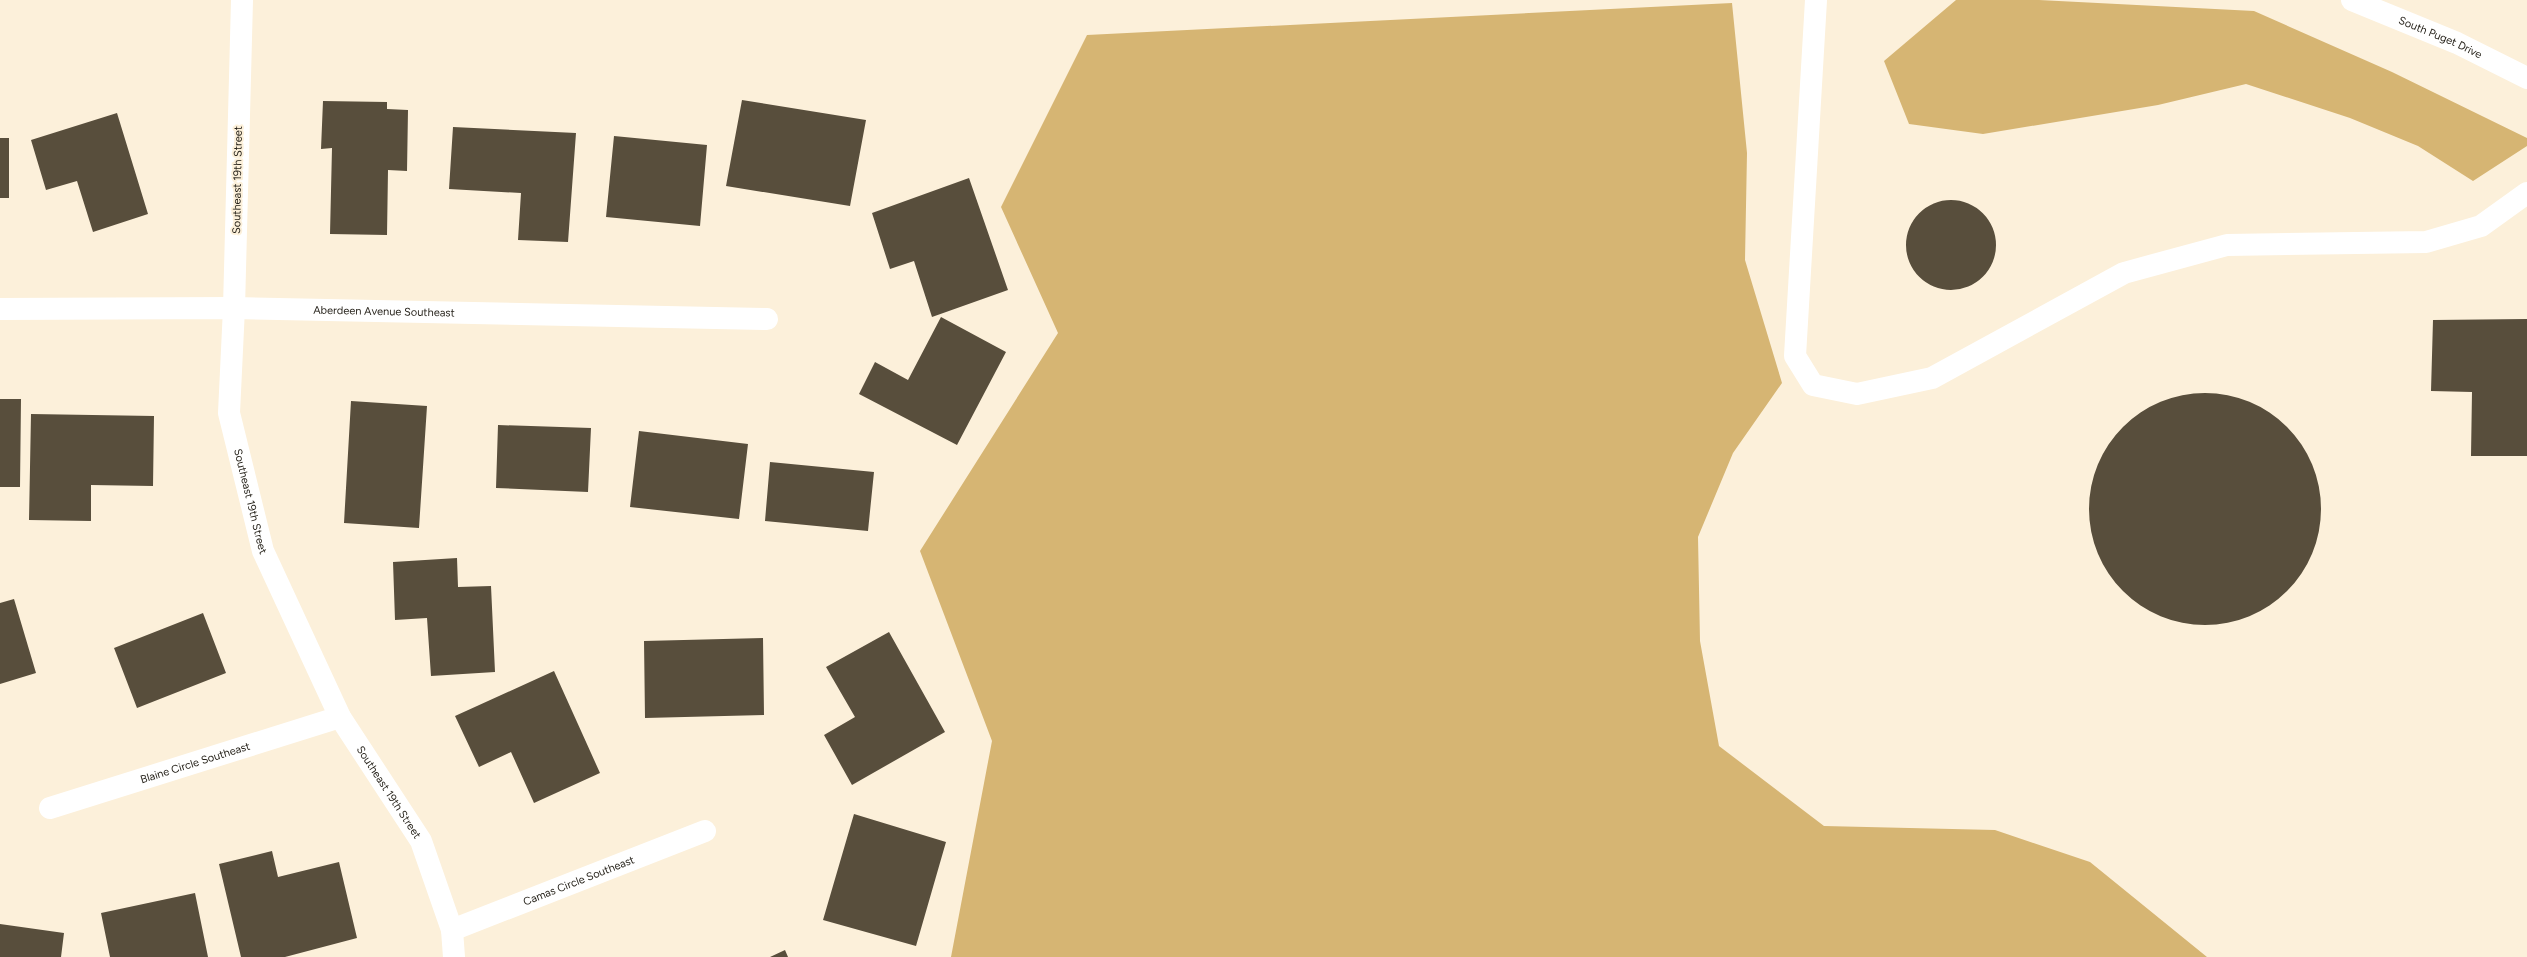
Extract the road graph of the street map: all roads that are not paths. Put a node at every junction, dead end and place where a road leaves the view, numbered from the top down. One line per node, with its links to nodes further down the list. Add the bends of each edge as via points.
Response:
1 (242, 0): 6 (street, Southeast 19th Street)
2 (1816, 0): 5 (street, via 1795,356 1813,385 1857,394 1932,378 2124,273 2227,245 2426,242 2481,226)
3 (2352, 0): 4 (street, South Puget Drive, via 2457,43)
4 (2527, 78)
5 (2527, 194)
6 (234, 308): 7 (street, Aberdeen Avenue Southeast); 8 (street, Aberdeen Avenue Southeast); 9 (street, Southeast 19th Street, via 229,413 263,551)
7 (0, 309)
8 (767, 319)
9 (340, 717): 10 (street, Blaine Circle Southeast); 12 (street, Southeast 19th Street, via 421,841)
10 (50, 808)
11 (705, 831): 12 (street, Camas Circle Southeast)
12 (452, 930): 13 (street, Southeast 19th Street)
13 (454, 957)

